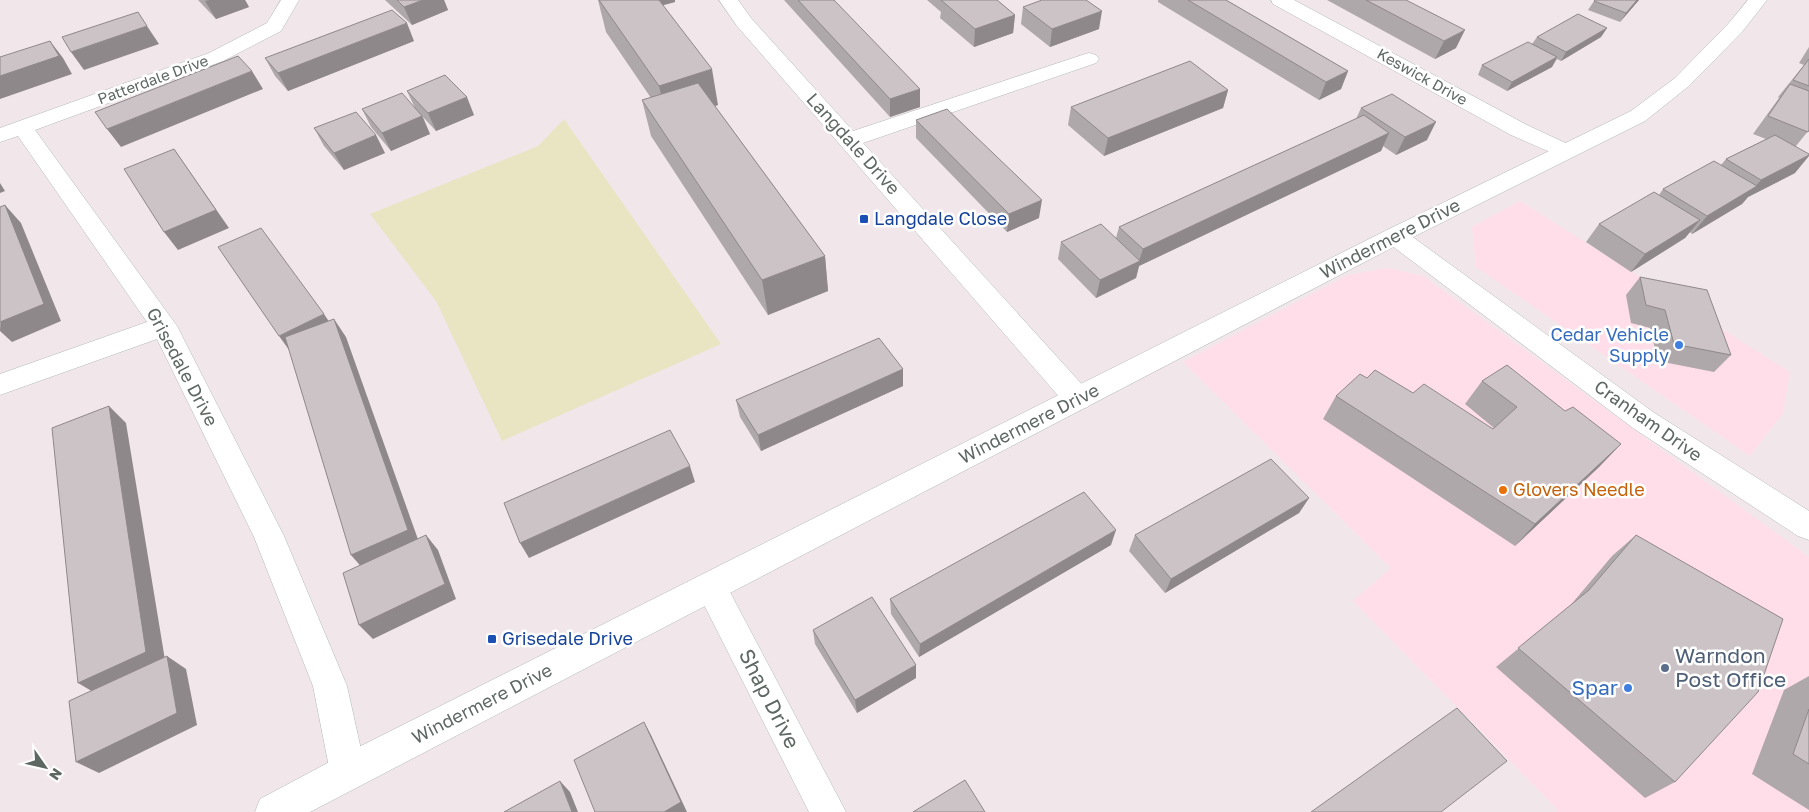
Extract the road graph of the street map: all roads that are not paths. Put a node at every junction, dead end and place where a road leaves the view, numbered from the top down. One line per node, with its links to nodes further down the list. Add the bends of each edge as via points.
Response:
1 (290, 0): 6 (street, Patterdale Drive, via 274,28 216,57)
2 (728, 0): 7 (street, Langdale Drive)
3 (1280, 0): 8 (street, Keswick Drive)
4 (1758, 0): 8 (street, Windermere Drive, via 1682,82 1638,116)
5 (1089, 59): 7 (street)
6 (11, 131): 10 (street, Grisedale Drive)
7 (850, 140): 12 (street, Langdale Drive)
8 (1564, 151): 9 (street, Windermere Drive)
9 (1395, 236): 12 (street, Windermere Drive); 13 (street, Cranham Drive, via 1643,420)
10 (164, 326): 11 (street); 15 (street, Grisedale Drive, via 269,536 330,686)
11 (0, 385)
12 (1078, 399): 14 (street, Windermere Drive)
13 (1809, 527)
14 (711, 587): 15 (street, Windermere Drive); 17 (street, Shap Drive)
15 (348, 772): 16 (street, Windermere Drive)
16 (274, 812)
17 (828, 812)

